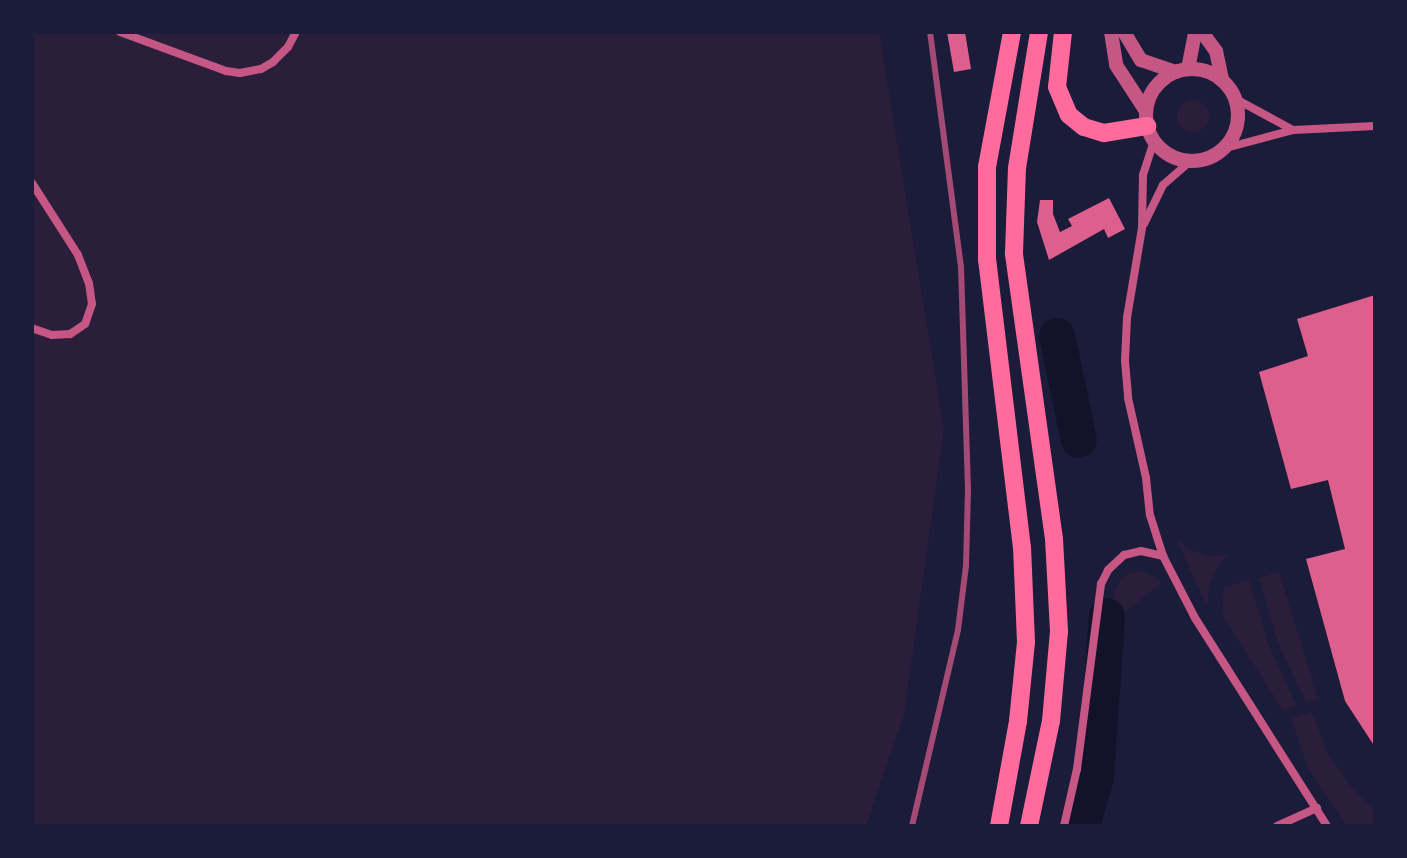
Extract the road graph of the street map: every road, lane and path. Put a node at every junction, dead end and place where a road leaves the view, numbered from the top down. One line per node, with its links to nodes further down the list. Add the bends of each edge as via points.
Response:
1 (120, 32): 2 (street, via 240,73 279,58)
2 (296, 32)
3 (1012, 32): 23 (main road, via 987,167 987,260 1022,548 1026,642)
4 (1039, 32): 24 (main road, via 1017,168 1014,253 1054,539 1059,631 1051,721)
5 (1063, 32): 13 (main road, via 1057,87 1069,115 1104,133)
6 (1111, 32): 13 (street, via 1116,65)
7 (1124, 32): 10 (street, via 1141,60)
8 (1195, 32): 10 (street)
9 (1202, 32): 11 (street, via 1216,51)
10 (1182, 71): 11 (street, via 1206,71); 13 (street, via 1156,86)
11 (1222, 80): 12 (street)
12 (1234, 98): 15 (street); 16 (street, via 1236,125)
13 (1149, 126): 17 (street, via 1173,156); 19 (street)
14 (1375, 126): 15 (street)
15 (1293, 130): 16 (street)
16 (1222, 149): 17 (street)
17 (1192, 160): 19 (street, via 1163,185)
18 (32, 183): 20 (street, via 78,255 92,304 85,324 70,334)
19 (1142, 228): 21 (street, via 1125,361 1150,515)
20 (32, 328)
21 (1163, 556): 22 (street, via 1249,707); 25 (street, via 1141,551 1124,555 1101,584 1077,769)
22 (1317, 808): 26 (street); 27 (street)
23 (999, 826)
24 (1029, 826)
25 (1064, 826)
26 (1277, 826)
27 (1327, 826)

